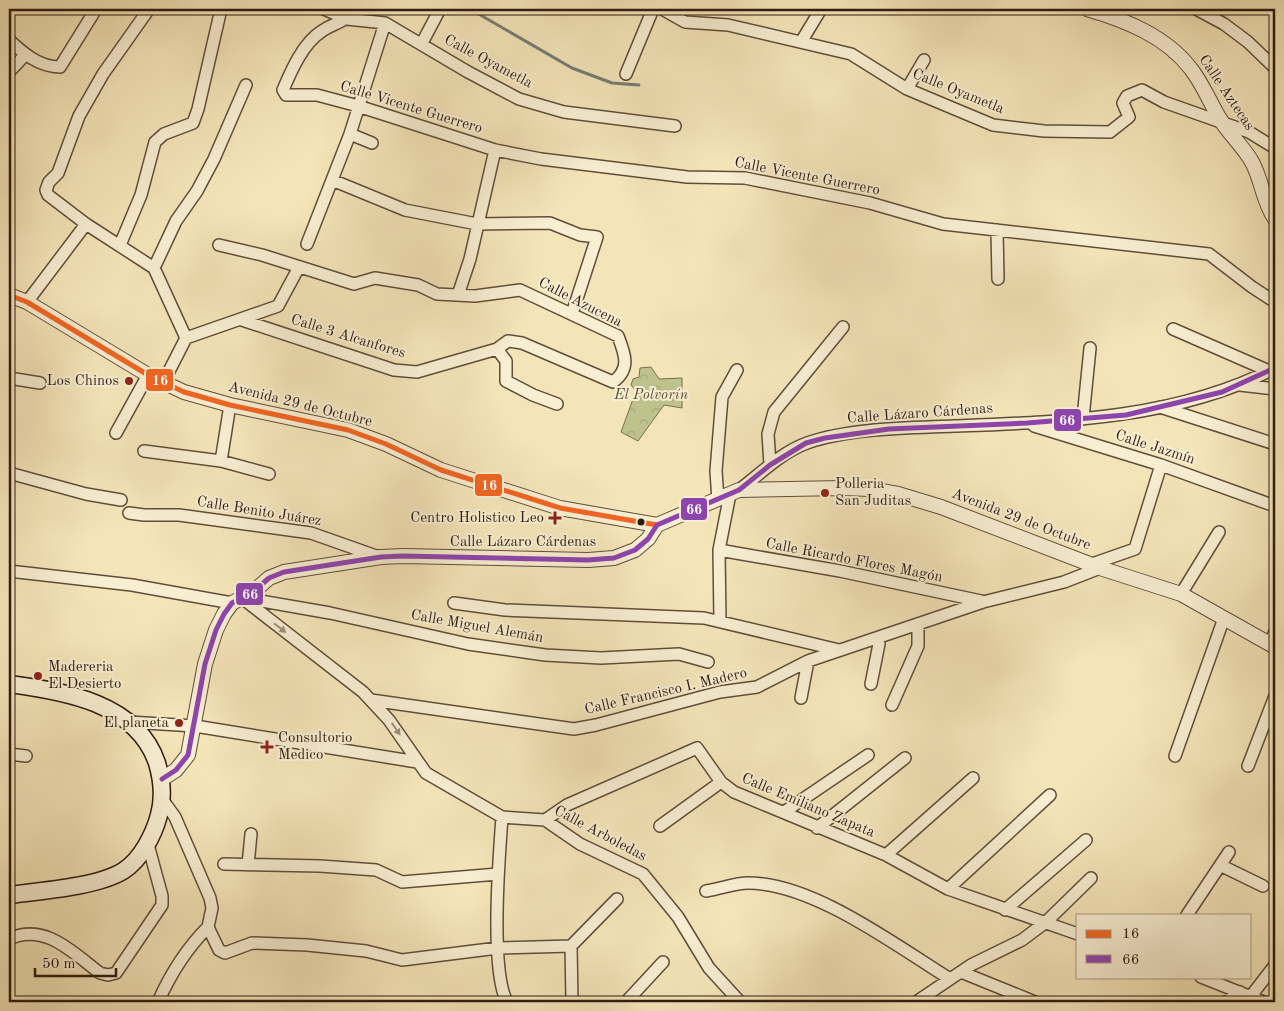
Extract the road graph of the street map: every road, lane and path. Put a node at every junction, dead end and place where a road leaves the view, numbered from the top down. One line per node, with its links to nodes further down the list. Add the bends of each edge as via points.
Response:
1 (96, 9): 16 (street, via 60,67 51,67)
2 (149, 9): 32 (street, via 103,74 79,116 58,173 46,190 48,195)
3 (221, 9): 36 (street, via 193,123 164,134 156,142 141,195)
4 (324, 9): 11 (street, Calle Oyametla)
5 (440, 9): 15 (street)
6 (653, 9): 20 (street)
7 (662, 9): 14 (street, Calle Oyametla, via 685,22 728,25)
8 (821, 9): 14 (street)
9 (1087, 9): 24 (street, Calle Aztecas, via 1125,20 1182,58 1201,83)
10 (1196, 9): 18 (street, via 1224,24)
11 (351, 14): 12 (street, Calle Oyametla); 23 (street, Calle Vicente Guerrero, via 321,31 309,44 283,90 286,95 317,95)
12 (385, 23): 15 (street, Calle Oyametla); 23 (street)
13 (9, 40): 16 (street)
14 (801, 42): 22 (street, Calle Oyametla, via 851,54)
15 (422, 43): 25 (street, Calle Oyametla, via 519,99 564,112)
16 (25, 55): 19 (street)
17 (924, 60): 22 (street)
18 (1275, 68)
19 (9, 72)
20 (626, 74)
21 (246, 85): 39 (street, via 214,159 176,221)
22 (907, 89): 24 (street, Calle Oyametla, via 976,118 1018,130 1110,132 1128,117 1123,103 1127,96 1142,90 1164,102)
23 (358, 106): 26 (street); 29 (street, Calle Vicente Guerrero)
24 (1220, 120): 28 (street); 31 (street, Calle Aztecas, via 1253,163)
25 (675, 126)
26 (350, 134): 27 (street); 30 (street)
27 (372, 143)
28 (1275, 148)
29 (496, 150): 33 (street); 34 (street, Calle Vicente Guerrero, via 541,159 687,177 745,178 870,203 943,224)
30 (332, 180): 33 (street, via 404,210); 35 (street)
31 (1275, 219)
32 (86, 224): 36 (street); 43 (street)
33 (477, 224): 42 (street); 45 (street, via 550,224 580,235 597,237)
34 (997, 230): 40 (street); 44 (street, Calle Vicente Guerrero, via 1209,254)
35 (307, 244)
36 (120, 245): 39 (street)
37 (219, 245): 38 (street, Calle Azucena)
38 (299, 267): 42 (street, Calle Azucena, via 354,284 375,278 418,285 437,294); 46 (street, via 278,306)
39 (154, 268): 49 (street)
40 (998, 280)
41 (9, 295): 43 (street, Avenida 29 de Octubre)
42 (458, 295): 45 (street, Calle Azucena, via 520,290)
43 (27, 302): 54 (street, Avenida 29 de Octubre)
44 (1275, 302)
45 (572, 314): 56 (street, Calle Azucena, via 618,336 627,364 622,376)
46 (242, 320): 49 (street); 51 (street, Calle 3 Alcanfores, via 394,370 417,372)
47 (843, 327): 70 (street, via 774,412 768,434)
48 (1173, 329): 53 (street)
49 (186, 338): 58 (street)
50 (1090, 348): 64 (street)
51 (497, 349): 56 (street, Calle 3 Alcanfores, via 508,341 522,343); 61 (street, via 506,361 506,381 533,396)
52 (737, 370): 74 (street, via 722,397 716,471)
53 (1272, 370): 59 (street, Calle Lázaro Cárdenas)
54 (148, 375): 58 (street, Avenida 29 de Octubre); 66 (street)
55 (9, 378): 57 (street)
56 (614, 382)
57 (40, 383)
58 (163, 383): 62 (street, Avenida 29 de Octubre)
59 (1238, 385): 60 (street); 63 (street, Calle Lázaro Cárdenas, via 1222,392)
60 (1275, 389)
61 (557, 404)
62 (230, 406): 69 (street); 78 (street, Avenida 29 de Octubre, via 348,430 441,470 560,508)
63 (1159, 406): 64 (street, Calle Lázaro Cárdenas, via 1126,415); 67 (street)
64 (1083, 418): 65 (street, Calle Lázaro Cárdenas)
65 (1027, 423): 70 (street, Calle Lázaro Cárdenas, via 889,429 825,438 806,443); 71 (street, Calle Jazmín)
66 (116, 433)
67 (1275, 444)
68 (144, 451): 69 (street)
69 (221, 462): 73 (street)
70 (770, 465): 74 (street, Calle Lázaro Cárdenas)
71 (1161, 465): 76 (street, Calle Jazmín); 82 (street, Calle Francisco I. Madero, via 1135,549)
72 (9, 473): 75 (street)
73 (269, 474)
74 (729, 495): 78 (street, Calle Lázaro Cárdenas); 80 (street); 82 (street, Avenida 29 de Octubre, via 842,488 898,494)
75 (121, 500)
76 (1272, 505)
77 (129, 513): 81 (street, Calle Benito Juárez, via 179,515 311,533)
78 (657, 525): 81 (street, Calle Lázaro Cárdenas, via 636,550 614,558)
79 (1219, 532): 84 (street)
80 (719, 550): 86 (street, Calle Ricardo Flores Magón, via 840,571); 89 (street)
81 (381, 557): 85 (street, Calle Lázaro Cárdenas, via 284,572 269,578)
82 (1096, 566): 84 (street, Avenida 29 de Octubre); 86 (street, Calle Francisco I. Madero, via 1055,584)
83 (9, 571): 85 (street, Calle Miguel Alemán)
84 (1181, 594): 88 (street, Avenida 29 de Octubre)
85 (237, 600): 95 (street, Calle Miguel Alemán, via 330,613 468,644 545,655 601,658 679,654); 100 (street, one-way to 100); 103 (street, Calle Lázaro Cárdenas, via 216,630 205,664)
86 (983, 602): 90 (street, Calle Francisco I. Madero)
87 (454, 603): 89 (street, via 505,610)
88 (1224, 618): 92 (street, Avenida 29 de Octubre); 107 (street)
89 (720, 621): 93 (street)
90 (918, 625): 91 (street, Calle Francisco I. Madero); 101 (street, via 918,646)
91 (876, 639): 93 (street, Calle Francisco I. Madero); 97 (street, via 879,644)
92 (1273, 641)
93 (838, 650): 94 (street, Calle Francisco I. Madero)
94 (808, 660): 99 (street); 100 (street, Calle Francisco I. Madero, via 757,686 720,692 574,729)
95 (708, 662)
96 (9, 684): 102 (main road, via 57,690)
97 (871, 684)
98 (1275, 696): 110 (street)
99 (800, 698)
100 (371, 700): 109 (street, one-way to 109, via 389,720)
101 (892, 705)
102 (129, 722): 103 (street); 112 (main road, via 152,748)
103 (195, 726): 109 (street); 112 (street, Calle Lázaro Cárdenas, via 188,755 176,770)
104 (9, 754): 106 (street)
105 (868, 755): 116 (street)
106 (26, 756)
107 (1175, 756)
108 (905, 758): 120 (street)
109 (417, 762): 117 (street, via 426,773 449,788)
110 (1248, 766)
111 (973, 778): 125 (street)
112 (162, 779): 115 (main road)
113 (722, 782): 116 (street, Calle Emiliano Zapata, via 734,792); 118 (street, Calle Emiliano Zapata, via 697,748 567,805); 119 (street)
114 (1050, 795): 132 (street)
115 (162, 799): 123 (main road, via 156,824); 139 (street, via 175,817 210,898 212,908)
116 (784, 812): 120 (street, Calle Emiliano Zapata)
117 (502, 817): 118 (street, Calle Arboledas); 129 (street)
118 (545, 820): 154 (street, Calle Arboledas, via 580,844 643,874 678,917 709,968)
119 (660, 826)
120 (818, 828): 125 (street, Calle Emiliano Zapata)
121 (251, 834): 127 (street)
122 (1086, 840): 136 (street)
123 (147, 841): 134 (main road, via 132,864 114,876 51,890); 141 (street, via 162,905 116,974 100,973 58,941 38,933)
124 (1229, 852): 128 (street)
125 (886, 855): 132 (street, Calle Emiliano Zapata)
126 (224, 864): 127 (street)
127 (248, 865): 129 (street, via 376,870 402,882)
128 (1222, 866): 131 (street); 137 (street)
129 (498, 874): 143 (street)
130 (1091, 878): 138 (street)
131 (1263, 886)
132 (948, 889): 136 (street, Calle Emiliano Zapata)
133 (706, 891): 148 (street, via 748,883 794,891 831,906)
134 (9, 895)
135 (617, 899): 142 (street)
136 (1005, 910): 138 (street, Calle Emiliano Zapata)
137 (1188, 914)
138 (1046, 922): 140 (street, Calle Emiliano Zapata); 146 (street, via 1022,940)
139 (208, 928): 143 (street, via 219,950 225,953 252,943 307,945 366,950 402,960); 150 (street, via 179,963)
140 (1076, 933)
141 (9, 939)
142 (570, 946): 143 (street); 152 (street)
143 (498, 948): 151 (street, via 502,993)
144 (663, 962): 153 (street)
145 (1275, 965): 149 (street)
146 (961, 972): 148 (street); 156 (street)
147 (1204, 978): 149 (street)
148 (950, 979): 155 (street)
149 (1245, 994): 157 (street); 158 (street)
150 (158, 1002)
151 (508, 1002)
152 (572, 1002)
153 (626, 1002)
154 (740, 1002)
155 (916, 1002)
156 (1035, 1002)
157 (1226, 1002)
158 (1264, 1002)

